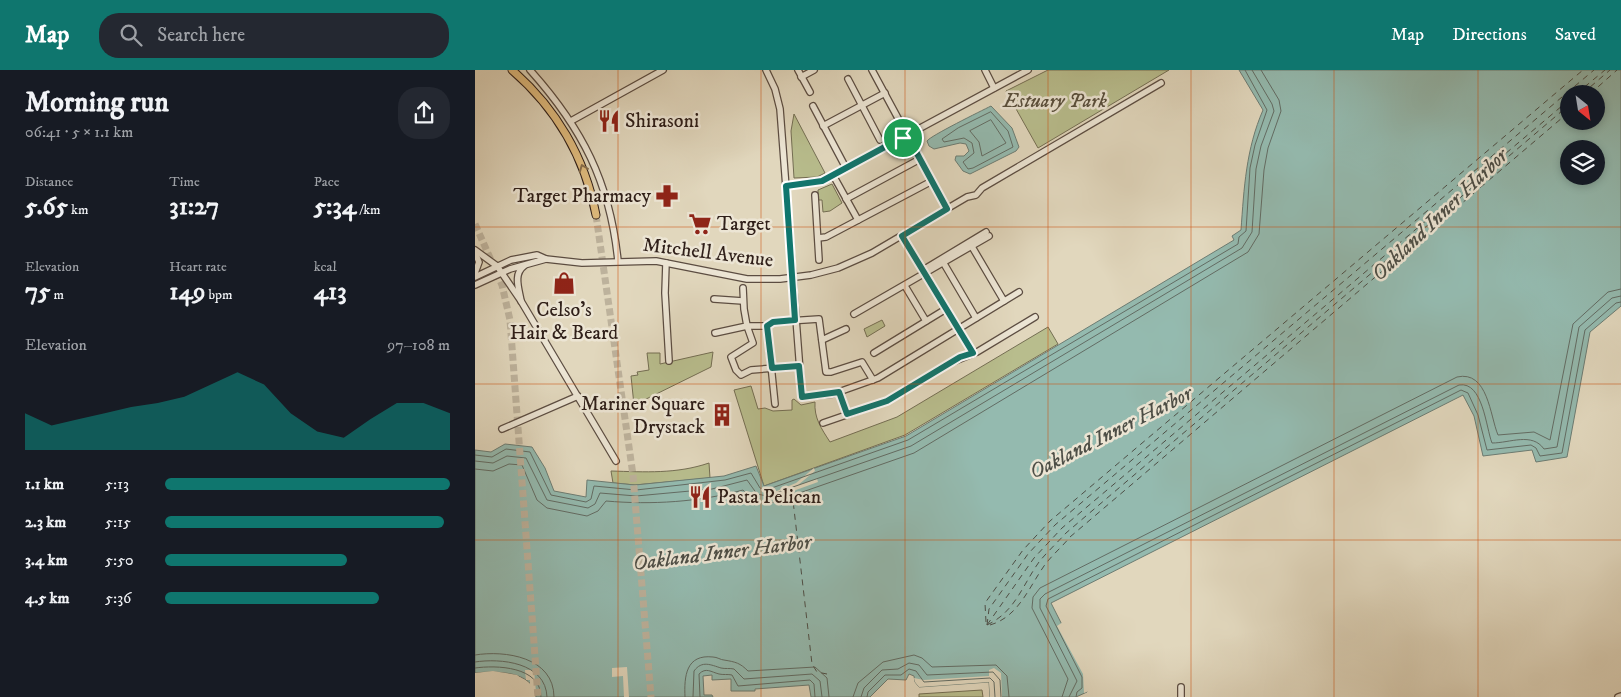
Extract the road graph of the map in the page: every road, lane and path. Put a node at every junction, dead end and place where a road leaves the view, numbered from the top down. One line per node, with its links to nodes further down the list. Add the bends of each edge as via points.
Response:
1 (511, 70): 30 (main road, one-way to 1, via 583,170 566,133 540,97)
2 (530, 70): 18 (street)
3 (663, 70): 18 (street)
4 (766, 70): 26 (street, via 779,102)
5 (798, 70): 10 (street)
6 (813, 70): 10 (street)
7 (872, 70): 15 (street)
8 (985, 70): 13 (street)
9 (1028, 70): 13 (street)
10 (801, 77): 14 (street)
11 (848, 79): 16 (street)
12 (1161, 83): 29 (street, Mitchell Avenue, via 982,188 976,195)
13 (994, 88): 20 (street)
14 (810, 92)
15 (885, 93): 16 (street); 20 (street)
16 (861, 105): 19 (street); 21 (street)
17 (813, 106): 19 (street)
18 (571, 121): 39 (street, via 604,189)
19 (823, 126): 23 (street)
20 (907, 135): 22 (street); 23 (street)
21 (880, 140)
22 (920, 159): 25 (street); 28 (street)
23 (847, 168): 24 (street)
24 (833, 175): 26 (street, via 814,184); 28 (street)
25 (932, 181): 29 (street); 31 (street)
26 (786, 186): 48 (street)
27 (815, 195): 34 (street)
28 (846, 199): 31 (street)
29 (947, 209): 33 (street, Mitchell Avenue)
30 (596, 215)
31 (858, 220): 34 (street)
32 (987, 234): 35 (street)
33 (902, 236): 44 (street); 48 (street, Mitchell Avenue, via 847,265)
34 (818, 238): 38 (street)
35 (970, 244): 40 (street); 55 (street)
36 (475, 252): 43 (street); 45 (street, via 479,262)
37 (546, 259): 39 (street, Mitchell Avenue, via 583,263); 42 (street); 43 (street, Mitchell Avenue, via 543,256 524,256)
38 (819, 260)
39 (618, 261): 41 (street, Mitchell Avenue)
40 (943, 261): 44 (street); 60 (street)
41 (666, 263): 48 (street, Mitchell Avenue, via 736,277); 71 (street)
42 (529, 264): 46 (street); 54 (street, via 517,274)
43 (497, 266): 46 (street); 47 (street, Mitchell Avenue)
44 (924, 272): 50 (street); 57 (street)
45 (475, 273)
46 (502, 273): 49 (street); 54 (street)
47 (475, 277)
48 (792, 278): 61 (street)
49 (475, 286)
50 (905, 286): 58 (street); 62 (street)
51 (743, 288): 56 (street)
52 (1019, 292): 55 (street)
53 (715, 299): 56 (street)
54 (521, 301): 76 (street)
55 (1004, 301): 60 (street)
56 (743, 302): 63 (street)
57 (946, 309): 62 (street); 66 (street)
58 (854, 314)
59 (1035, 317): 70 (street)
60 (976, 318): 66 (street)
61 (795, 320): 64 (street, via 773,322); 68 (street, via 819,320); 72 (street)
62 (926, 321): 69 (street)
63 (747, 326): 64 (street); 67 (street); 73 (street, via 753,343 731,357 736,370 742,375 751,370)
64 (767, 326): 73 (street)
65 (846, 328): 68 (street)
66 (959, 329): 70 (street); 74 (street)
67 (715, 333)
68 (822, 340): 74 (street, via 826,372 862,362)
69 (873, 353)
70 (973, 353): 78 (street, via 960,357 887,401)
71 (669, 361)
72 (799, 366): 73 (street); 75 (street, via 802,397)
73 (772, 368): 77 (street)
74 (873, 380): 75 (street)
75 (839, 392): 78 (street)
76 (578, 396): 80 (street); 81 (street)
77 (775, 404)
78 (847, 414): 79 (street)
79 (823, 422)
80 (502, 429)
81 (616, 461)
82 (1181, 687): 83 (street)
83 (1181, 697)

